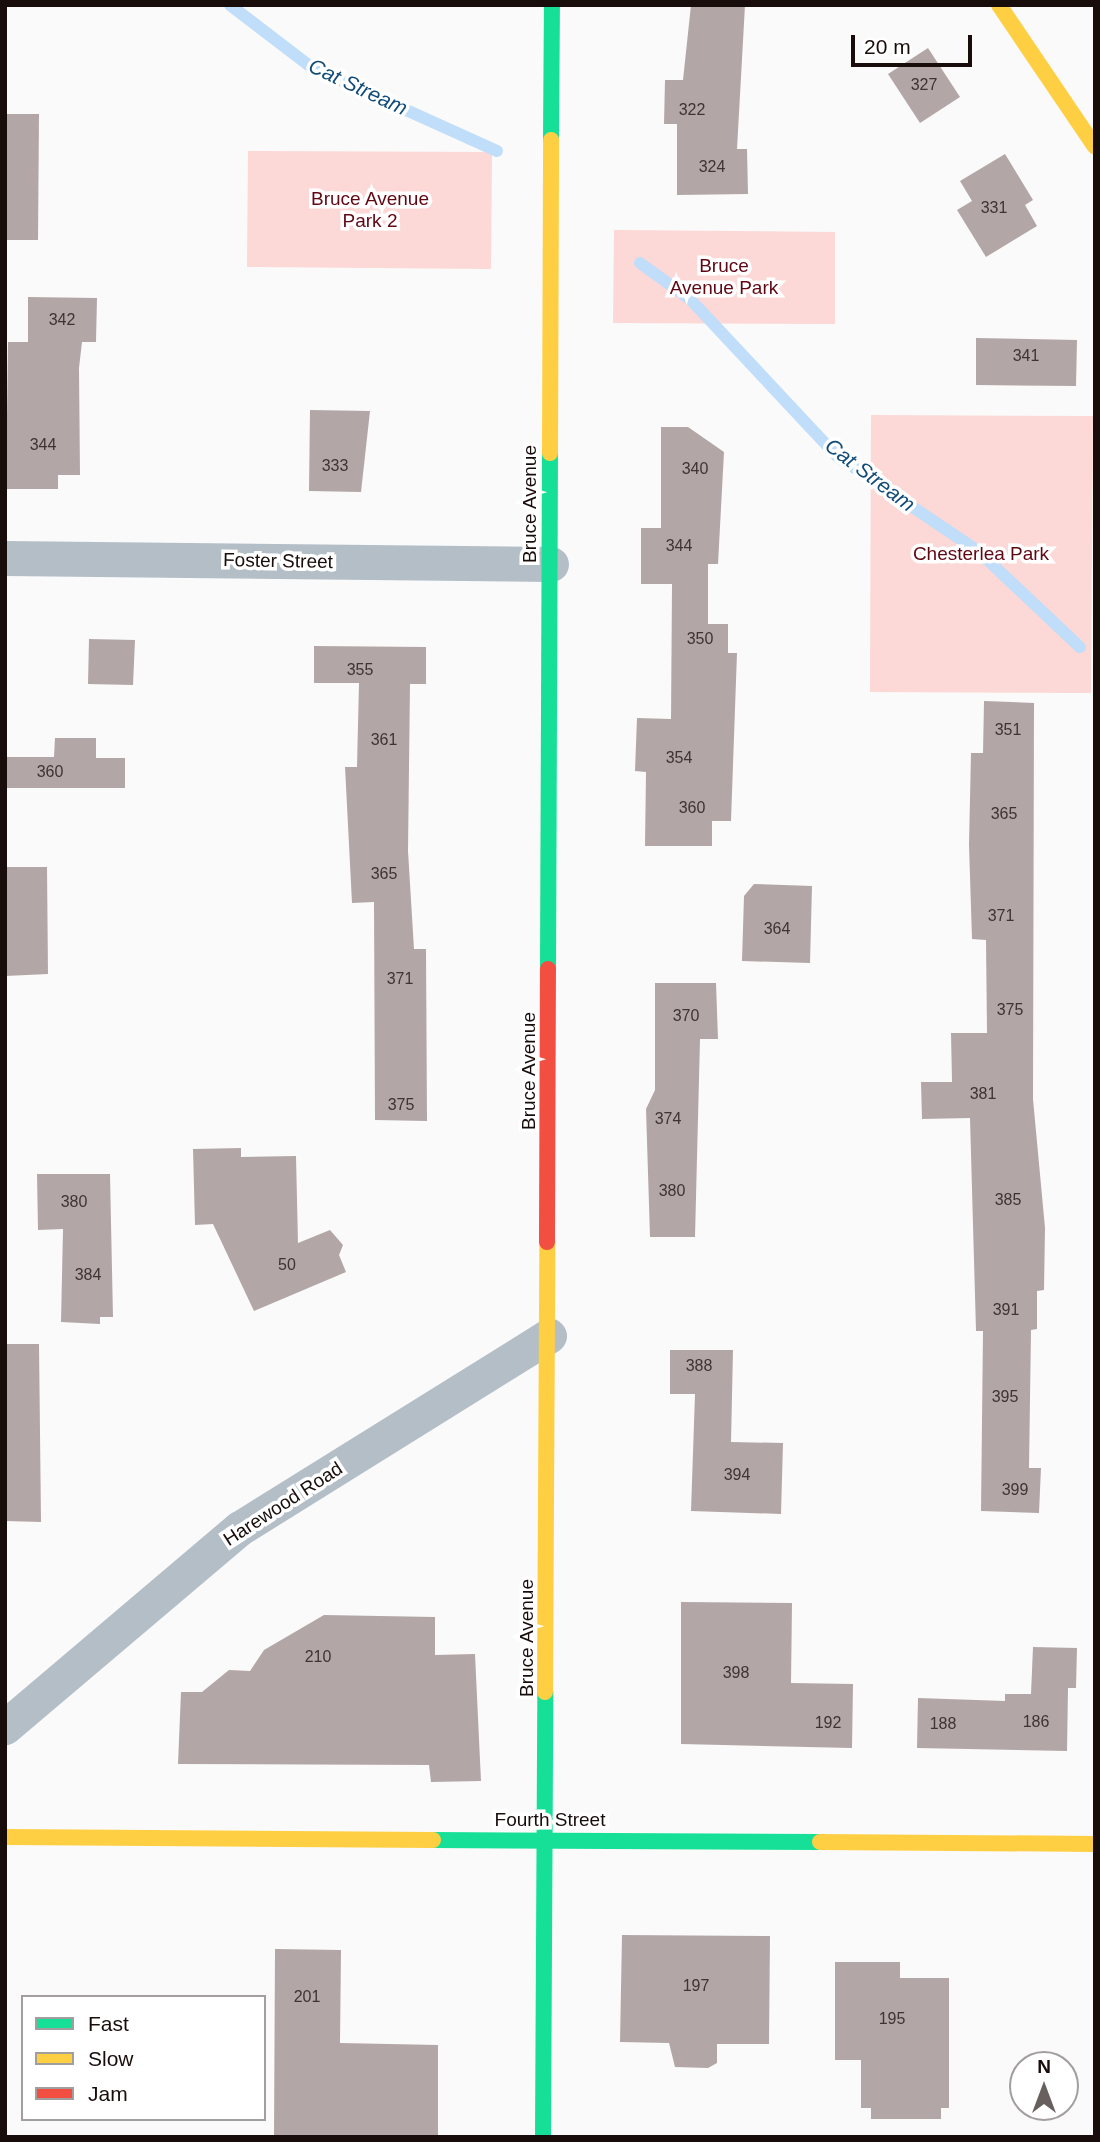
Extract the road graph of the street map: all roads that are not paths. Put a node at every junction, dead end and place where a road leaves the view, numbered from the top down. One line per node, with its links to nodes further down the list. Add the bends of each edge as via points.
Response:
1 (552, 5): 5 (street, Bruce Avenue)
2 (999, 5): 3 (street)
3 (1095, 147)
4 (5, 558): 5 (street, Foster Street)
5 (551, 564): 6 (street, Bruce Avenue)
6 (549, 1336): 7 (street, Harewood Road, via 240,1528); 9 (street, Bruce Avenue)
7 (5, 1727)
8 (5, 1838): 9 (street, Fourth Street)
9 (548, 1841): 10 (street, Fourth Street); 11 (street, Bruce Avenue)
10 (1095, 1844)
11 (543, 2137)

